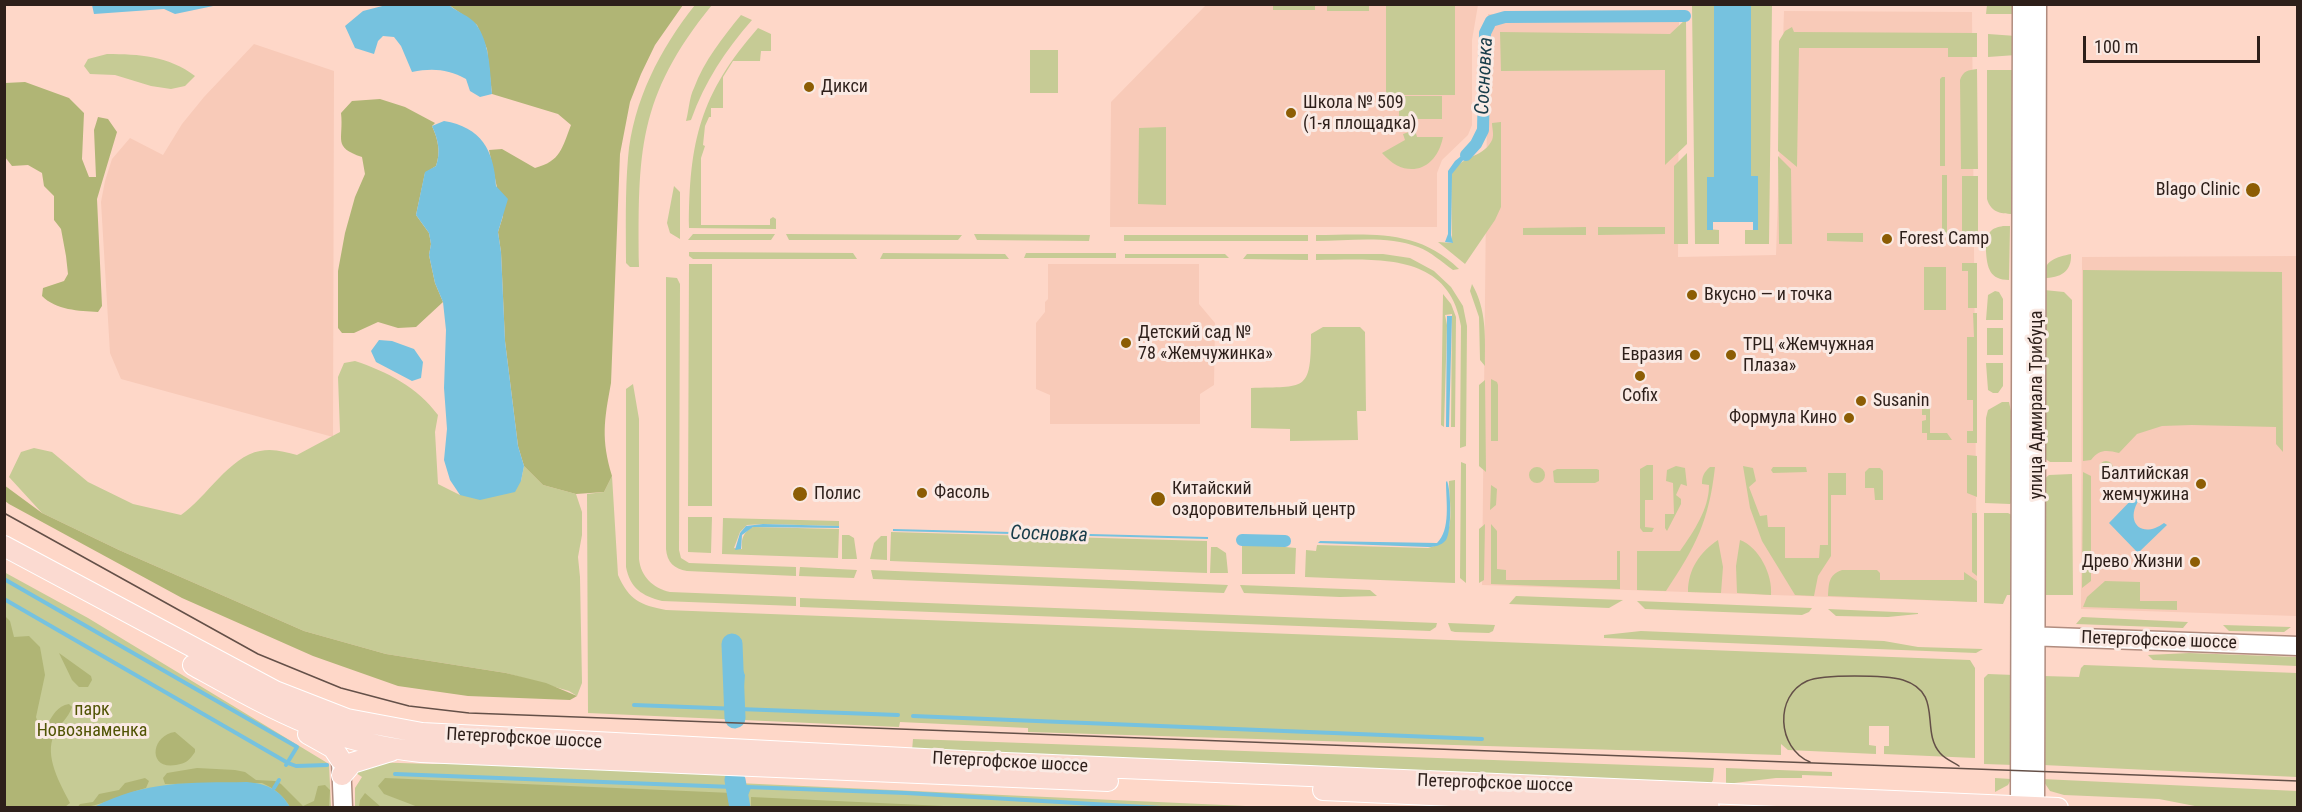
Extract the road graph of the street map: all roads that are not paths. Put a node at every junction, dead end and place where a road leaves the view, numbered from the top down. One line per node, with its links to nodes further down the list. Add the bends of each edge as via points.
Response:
1 (2022, 4): 5 (street, улица Адмирала Трибуца)
2 (2037, 4): 5 (street, улица Адмирала Трибуца)
3 (4, 546): 7 (main road, Петергофское шоссе, via 221,664)
4 (4, 560): 10 (main road, Петергофское шоссе, via 299,721)
5 (2029, 636): 6 (street, Петергофское шоссе); 13 (street, улица Адмирала Трибуца)
6 (2298, 646)
7 (316, 709): 8 (main road, Петергофское шоссе); 10 (main road)
8 (379, 727): 10 (main road, via 353,734); 13 (main road, Петергофское шоссе, via 454,735 971,761)
9 (395, 750): 10 (main road, Петергофское шоссе); 10 (main road, via 351,762); 12 (main road, Петергофское шоссе)
10 (342, 751): 11 (street)
11 (343, 807)
12 (1709, 807)
13 (2028, 807): 14 (main road, Петергофское шоссе)
14 (2058, 807)

